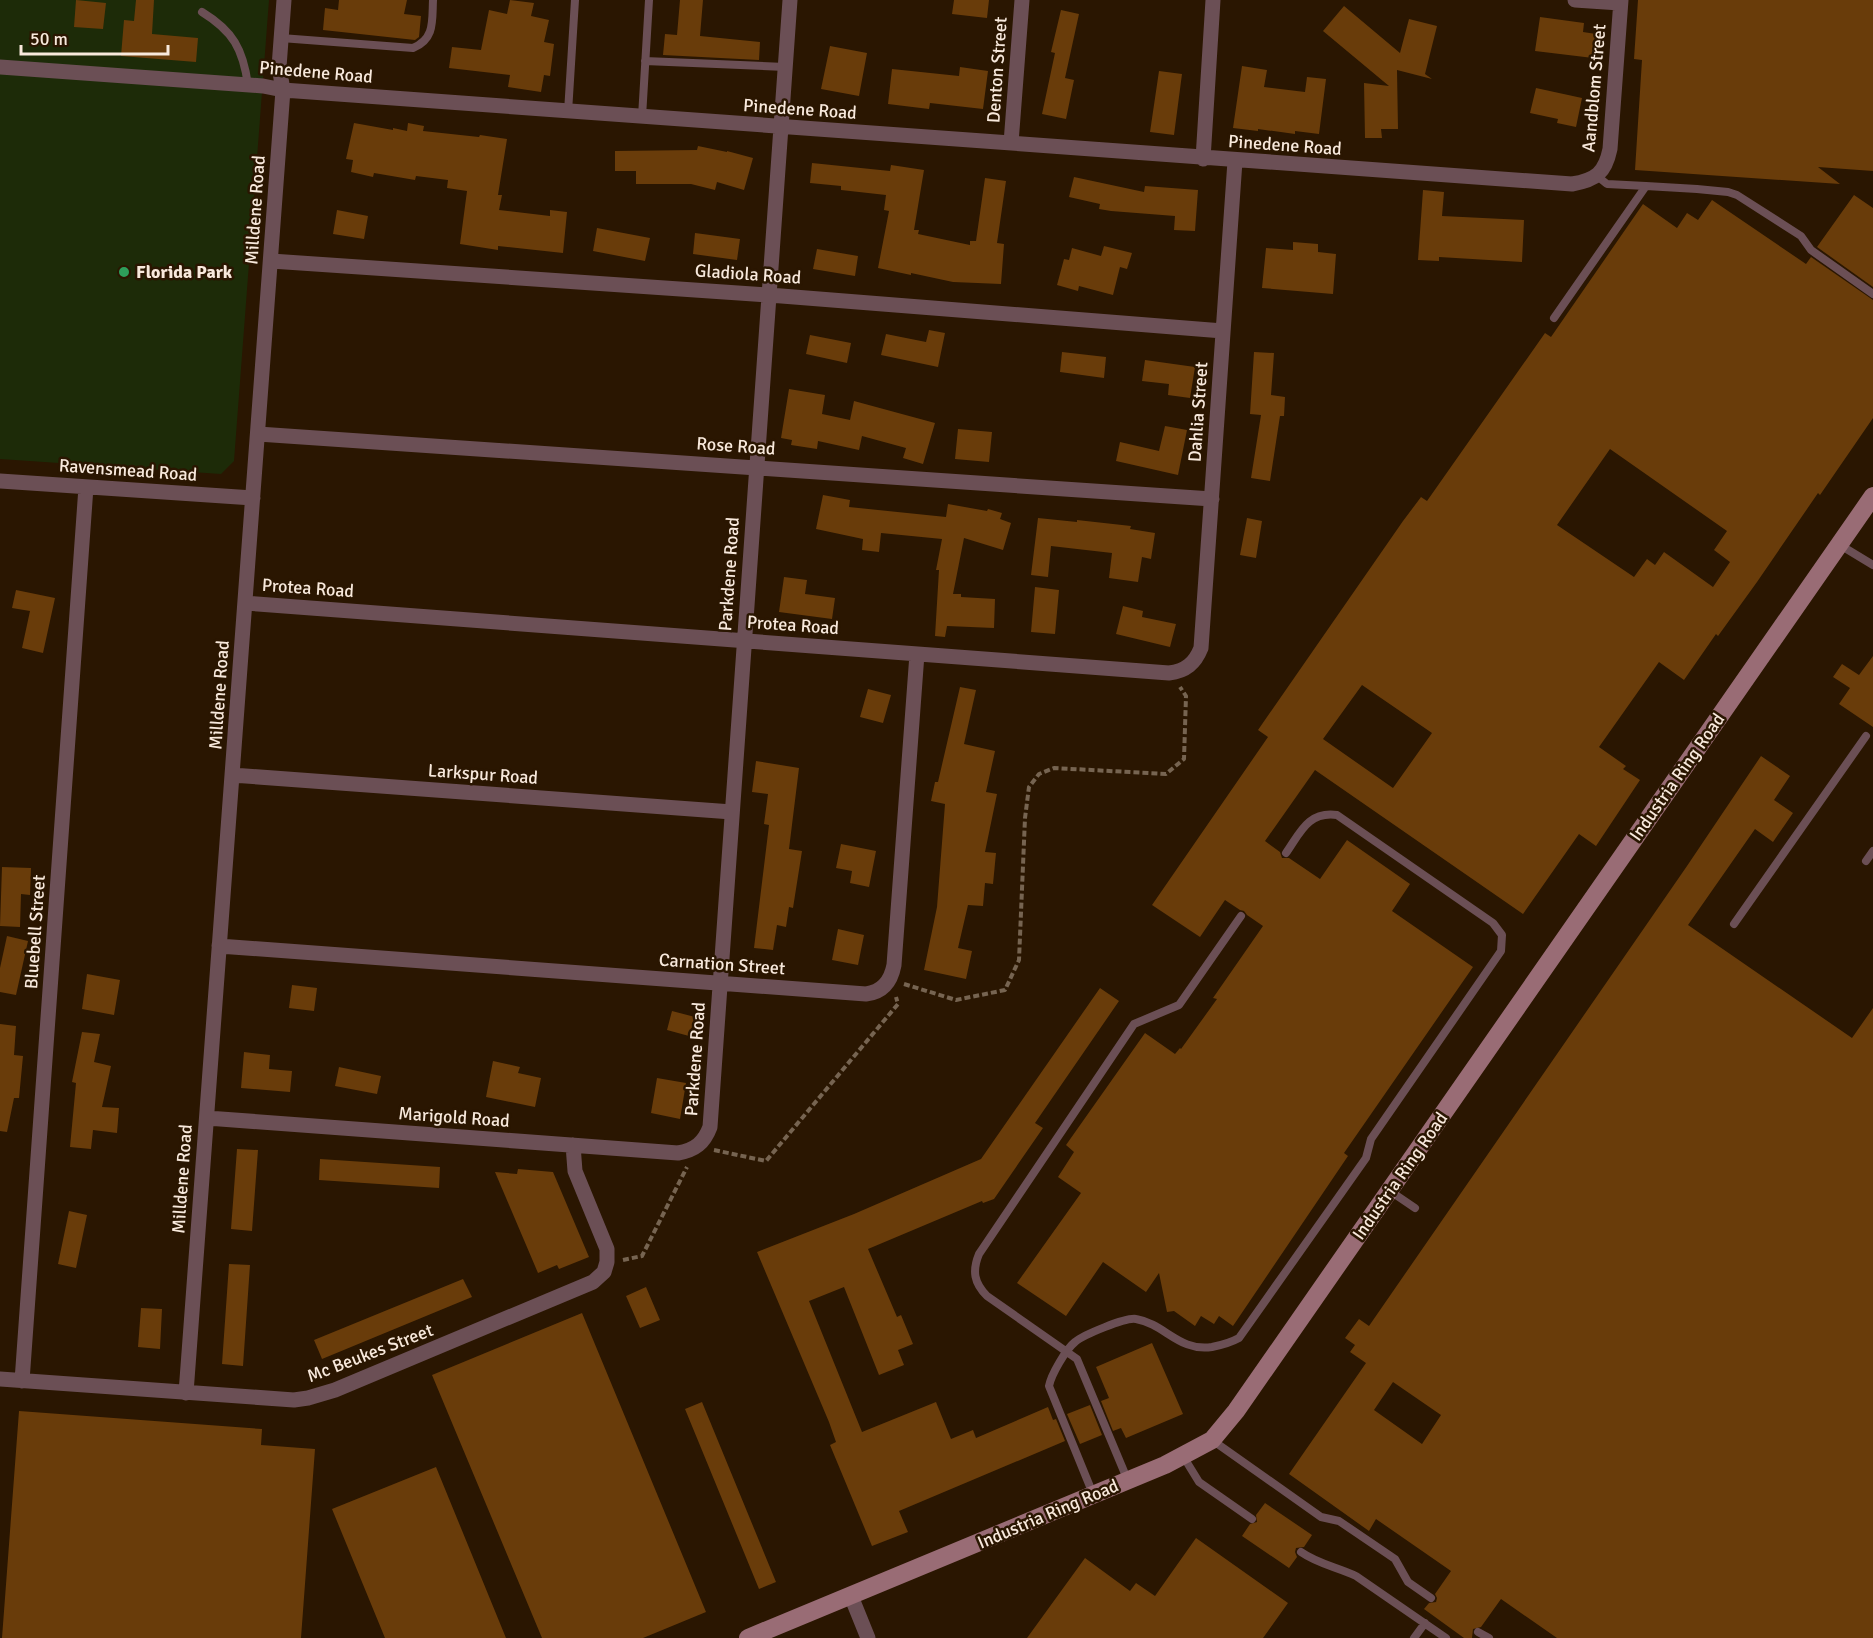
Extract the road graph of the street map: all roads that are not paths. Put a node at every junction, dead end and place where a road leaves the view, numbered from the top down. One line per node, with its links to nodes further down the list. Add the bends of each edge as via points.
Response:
1 (284, 0): 11 (street, Milldene Road)
2 (433, 0): 11 (lane, via 429,34 423,44 413,48)
3 (575, 0): 17 (lane)
4 (649, 0): 12 (lane)
5 (790, 0): 14 (street, Parkdene Road)
6 (1022, 0): 20 (street, Denton Street)
7 (1213, 0): 21 (street)
8 (1575, 0): 9 (street)
9 (1621, 2): 23 (street, Aandblom Street, via 1610,149)
10 (202, 12): 15 (lane, via 226,29 234,41 245,63)
11 (281, 38): 16 (street, Milldene Road, via 279,67)
12 (645, 61): 14 (lane); 18 (lane)
13 (0, 67): 15 (street, Pinedene Road)
14 (785, 67): 19 (street, Parkdene Road)
15 (248, 85): 16 (street, Pinedene Road)
16 (284, 90): 17 (street, Pinedene Road); 25 (street, Milldene Road)
17 (568, 112): 18 (street, Pinedene Road)
18 (642, 117): 19 (street, Pinedene Road)
19 (781, 128): 20 (street, Pinedene Road); 27 (street, Parkdene Road)
20 (1011, 143): 21 (street, Pinedene Road)
21 (1203, 159): 22 (street, Pinedene Road)
22 (1235, 161): 23 (street, Pinedene Road, via 1572,184); 29 (street, Dahlia Street)
23 (1597, 176): 24 (lane, via 1608,184)
24 (1646, 186): 26 (lane, via 1737,195 1801,236 1811,250); 28 (lane)
25 (271, 261): 27 (street, Gladiola Road); 30 (street, Milldene Road)
26 (1873, 294)
27 (769, 295): 29 (street, Gladiola Road); 31 (street, Parkdene Road)
28 (1554, 318)
29 (1223, 331): 36 (street, Dahlia Street)
30 (258, 434): 31 (street, Rose Road); 35 (street, Milldene Road)
31 (756, 467): 36 (street, Rose Road); 40 (street, Parkdene Road)
32 (0, 481): 33 (street, Ravensmead Road)
33 (86, 487): 35 (street, Ravensmead Road); 60 (street, Bluebell Street)
34 (1873, 496): 37 (street, Industria Ring Road)
35 (253, 498): 39 (street, Milldene Road)
36 (1212, 500): 42 (street, Dahlia Street, via 1201,648)
37 (1839, 544): 38 (lane); 56 (street, Industria Ring Road)
38 (1873, 565)
39 (245, 603): 40 (street, Protea Road); 44 (street, Milldene Road)
40 (744, 641): 41 (street, Protea Road); 45 (street, Parkdene Road)
41 (917, 654): 42 (street, Protea Road, via 1169,673); 52 (street, Carnation Street, via 894,965 889,980 876,992 866,994)
42 (1192, 664)
43 (1866, 736): 50 (lane)
44 (232, 775): 45 (street, Larkspur Road); 51 (street, Milldene Road)
45 (732, 812): 52 (street, Parkdene Road)
46 (1873, 851): 48 (lane)
47 (1286, 853): 58 (lane, via 1315,817 1330,814 1344,819 1493,923 1502,935 1499,957 1371,1140 1366,1158 1239,1338 1224,1345 1197,1348 1148,1322 1131,1318 1076,1341)
48 (1866, 861)
49 (1242, 916): 58 (lane, via 1179,1005 1134,1024 975,1263 975,1281 987,1296)
50 (1734, 924)
51 (219, 946): 52 (street, Carnation Street); 53 (street, Milldene Road)
52 (720, 984): 55 (street, Parkdene Road, via 710,1127)
53 (207, 1118): 54 (street, Marigold Road); 61 (street, Milldene Road)
54 (573, 1145): 55 (street, Marigold Road, via 678,1153); 61 (street, Mc Beukes Street, via 575,1171 607,1249 608,1263 593,1282 322,1395 294,1400)
55 (698, 1146)
56 (1390, 1191): 57 (lane); 62 (street, Industria Ring Road)
57 (1415, 1208)
58 (1068, 1351): 64 (lane, via 1081,1364); 65 (lane, via 1049,1386)
59 (0, 1379): 60 (street, Mc Beukes Street)
60 (22, 1381): 61 (street, Mc Beukes Street)
61 (186, 1393)
62 (1212, 1440): 63 (street, Industria Ring Road); 69 (lane, via 1321,1517 1339,1521 1395,1559 1408,1582)
63 (1183, 1456): 64 (street, Industria Ring Road); 66 (lane, via 1198,1482)
64 (1128, 1480): 65 (street, Industria Ring Road)
65 (1093, 1495): 68 (street, Industria Ring Road)
66 (1252, 1519)
67 (1301, 1552): 70 (lane, via 1356,1576)
68 (850, 1596): 72 (street, Industria Ring Road); 73 (street)
69 (1431, 1598)
70 (1425, 1623): 74 (lane); 75 (lane)
71 (1478, 1632): 76 (lane)
72 (748, 1638)
73 (868, 1638)
74 (1414, 1638)
75 (1446, 1638)
76 (1489, 1638)

